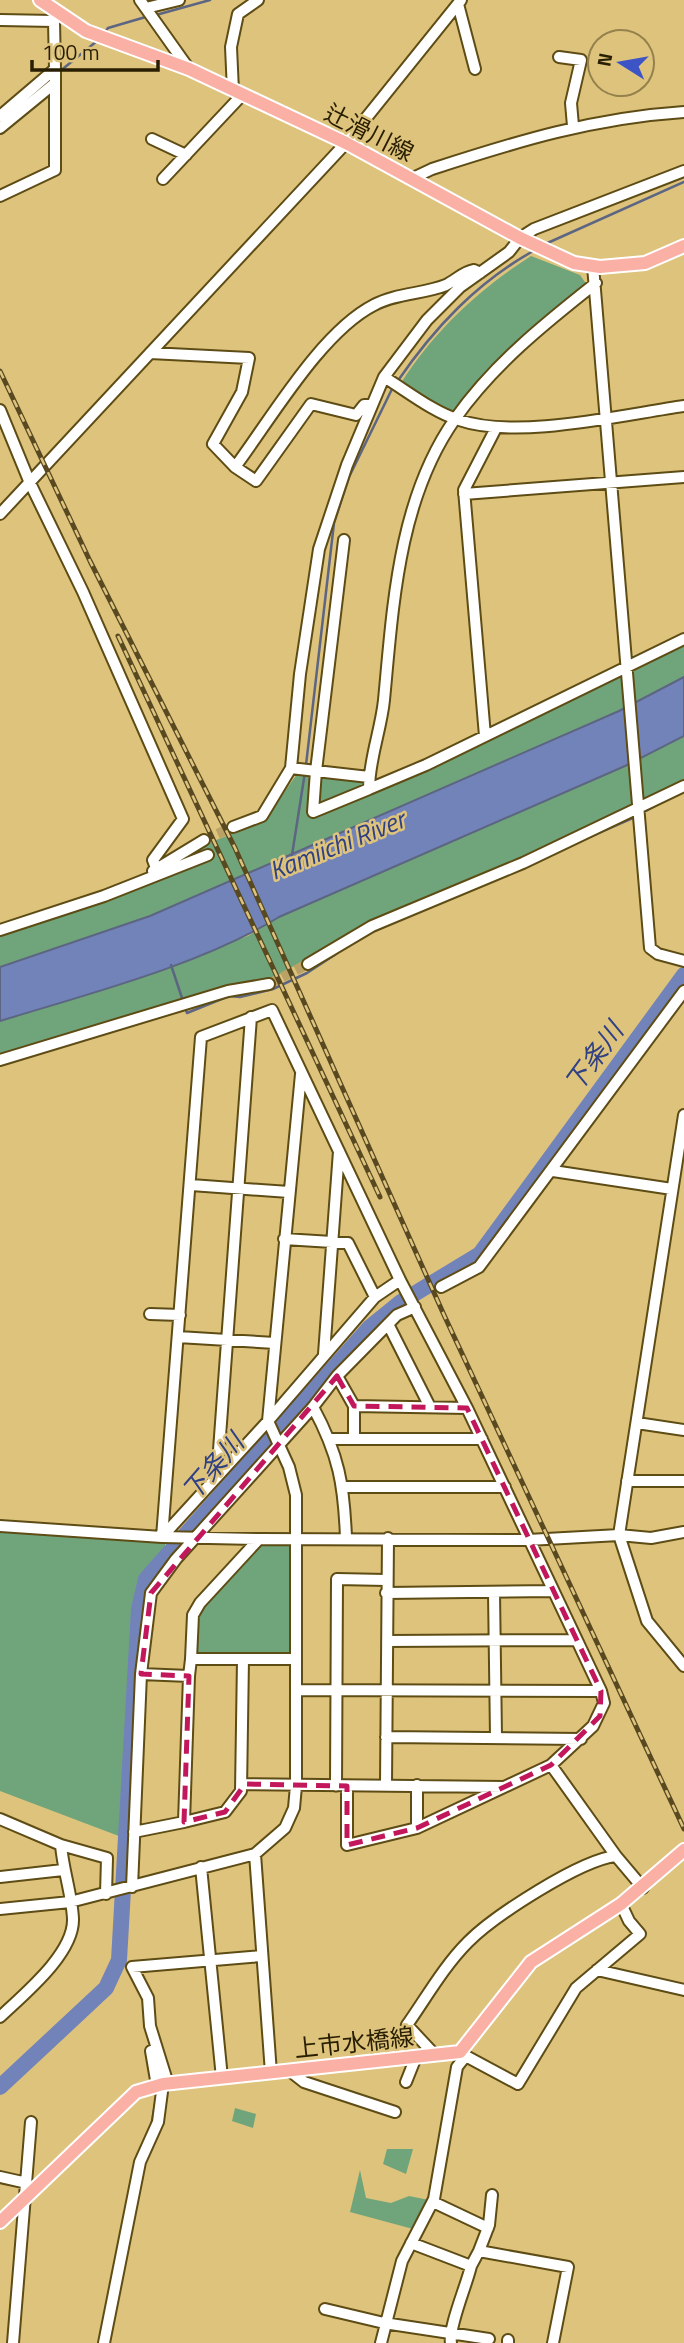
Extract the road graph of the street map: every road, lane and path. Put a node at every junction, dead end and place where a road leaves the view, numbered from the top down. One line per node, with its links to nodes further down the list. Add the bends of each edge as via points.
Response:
1 (40, 0): 6 (main road, 辻滑川線)
2 (179, 0): 5 (street)
3 (258, 0): 13 (street, via 238,14 231,47)
4 (459, 2): 11 (street); 19 (street)
5 (143, 4): 10 (street)
6 (55, 16): 7 (street); 9 (street); 10 (main road, 辻滑川線)
7 (0, 20)
8 (559, 57): 16 (street, via 581,60 571,103)
9 (55, 69): 12 (street); 15 (street)
10 (189, 69): 13 (main road, 辻滑川線)
11 (475, 69)
12 (55, 83): 17 (street); 24 (street, via 55,170)
13 (237, 93): 19 (main road, 辻滑川線); 20 (street)
14 (684, 112): 16 (street)
15 (0, 116)
16 (573, 126): 22 (street)
17 (0, 128)
18 (152, 139): 20 (street)
19 (346, 143): 22 (main road, 辻滑川線); 30 (street)
20 (186, 155): 23 (street)
21 (684, 171): 25 (street, via 534,229)
22 (414, 178): 25 (main road, 辻滑川線)
23 (163, 179)
24 (0, 196)
25 (522, 239): 27 (main road, 辻滑川線, via 574,263); 28 (street)
26 (684, 246): 27 (main road, 辻滑川線, via 645,263)
27 (593, 265): 29 (street)
28 (480, 274): 31 (street, via 427,320); 38 (street, via 467,271 445,285 374,304 345,326 313,358)
29 (596, 283): 35 (street); 36 (street, via 527,339)
30 (150, 353): 38 (street, via 249,358 242,392 214,443); 41 (street)
31 (384, 377): 32 (street); 36 (street)
32 (372, 405): 38 (street, via 365,405 356,415 312,404 257,481); 48 (street, via 319,549)
33 (684, 406): 35 (street)
34 (0, 410): 41 (street)
35 (604, 417): 37 (street); 40 (street)
36 (455, 419): 37 (street); 50 (street, via 421,484 405,536)
37 (496, 428): 42 (street)
38 (235, 467)
39 (684, 477): 40 (street)
40 (610, 481): 42 (street); 46 (street)
41 (30, 483): 43 (street); 57 (street, via 184,820 153,860)
42 (464, 494): 47 (street)
43 (0, 514)
44 (344, 540): 49 (street)
45 (684, 639): 46 (street)
46 (626, 671): 47 (street); 53 (street)
47 (485, 736): 52 (street)
48 (291, 768): 49 (street); 54 (street, via 262,816)
49 (316, 771): 50 (street); 52 (street, via 313,812)
50 (369, 777): 52 (street)
51 (684, 786): 53 (street)
52 (369, 789)
53 (637, 809): 60 (street, via 650,948); 61 (street, via 372,926)
54 (233, 827)
55 (204, 840): 57 (street)
56 (208, 856): 58 (street)
57 (156, 868): 58 (street)
58 (140, 882): 59 (street)
59 (0, 930)
60 (684, 961)
61 (308, 964)
62 (269, 984): 65 (street, via 228,991)
63 (684, 991): 69 (street)
64 (251, 1017): 66 (street, via 272,1010); 70 (street, via 201,1037); 71 (street)
65 (0, 1060)
66 (301, 1073): 68 (street); 73 (street)
67 (684, 1115): 72 (street)
68 (340, 1149): 75 (street); 76 (street)
69 (552, 1171): 72 (street); 77 (street, via 479,1267)
70 (191, 1185): 71 (street); 81 (street)
71 (237, 1188): 73 (street); 84 (street)
72 (672, 1189): 92 (street)
73 (289, 1192): 74 (street)
74 (284, 1239): 75 (street); 85 (street)
75 (332, 1242): 78 (street, via 348,1243); 86 (street)
76 (401, 1283): 78 (street); 79 (street)
77 (441, 1287)
78 (375, 1297): 86 (street)
79 (414, 1305): 82 (street); 91 (street)
80 (150, 1314): 81 (street)
81 (180, 1315): 83 (street)
82 (388, 1324): 87 (street); 90 (street)
83 (178, 1338): 84 (street); 107 (street)
84 (227, 1340): 85 (street); 99 (street)
85 (275, 1343): 93 (street)
86 (324, 1354): 93 (street)
87 (337, 1376): 88 (street); 89 (street)
88 (354, 1406): 90 (street); 95 (street)
89 (313, 1407): 96 (street); 98 (street)
90 (430, 1407): 91 (street)
91 (467, 1408): 97 (street)
92 (637, 1423): 94 (street); 100 (street)
93 (269, 1424): 98 (street); 99 (street)
94 (684, 1430)
95 (354, 1438): 96 (street); 97 (street)
96 (330, 1439): 102 (street)
97 (482, 1439): 103 (street)
98 (277, 1444): 108 (street); 109 (street, via 296,1495)
99 (217, 1477): 107 (street)
100 (628, 1481): 101 (street); 106 (street)
101 (684, 1481)
102 (344, 1487): 103 (street); 110 (street)
103 (505, 1488): 113 (street)
104 (0, 1526): 107 (street)
105 (684, 1532): 106 (street, via 651,1538)
106 (619, 1535): 113 (street); 124 (street, via 647,1621)
107 (166, 1537): 108 (street)
108 (193, 1537): 112 (street); 125 (street, via 151,1593)
109 (297, 1538): 110 (street); 112 (street); 123 (street)
110 (346, 1538): 111 (street)
111 (387, 1538): 113 (street); 114 (street)
112 (259, 1539): 121 (street, via 200,1603 194,1615)
113 (528, 1540): 115 (street)
114 (386, 1580): 117 (street); 127 (street, via 337,1579)
115 (553, 1591): 116 (street); 118 (street)
116 (494, 1592): 117 (street); 120 (street)
117 (386, 1593): 119 (street)
118 (575, 1640): 120 (street); 131 (street)
119 (387, 1641): 120 (street); 128 (street)
120 (494, 1641): 130 (street)
121 (191, 1659): 122 (street); 126 (street)
122 (243, 1659): 123 (street); 136 (street)
123 (296, 1659): 129 (street)
124 (684, 1666)
125 (141, 1674): 126 (street); 145 (street)
126 (189, 1676): 143 (street)
127 (336, 1689): 128 (street); 129 (street); 140 (street)
128 (387, 1689): 130 (street); 132 (street)
129 (297, 1690): 139 (street)
130 (495, 1690): 131 (street); 133 (street)
131 (601, 1691): 134 (street, via 600,1716)
132 (386, 1737): 133 (street); 137 (street)
133 (496, 1737): 134 (street)
134 (581, 1739): 135 (street)
135 (551, 1765): 141 (street); 149 (street)
136 (243, 1784): 139 (street); 143 (street, via 225,1812)
137 (386, 1785): 138 (street); 140 (street)
138 (417, 1785): 141 (street); 144 (street)
139 (296, 1786): 140 (street); 148 (street, via 294,1808 285,1828)
140 (342, 1786): 144 (street, via 347,1845)
141 (506, 1787): 144 (street)
142 (0, 1819): 146 (street)
143 (184, 1822): 145 (street)
144 (417, 1828)
145 (134, 1832): 154 (street)
146 (61, 1845): 151 (street); 155 (street, via 107,1858)
147 (684, 1850): 153 (main road)
148 (255, 1854): 150 (street); 159 (street)
149 (616, 1856): 153 (street); 165 (street, via 576,1869 468,1942 407,2025)
150 (201, 1867): 154 (street); 160 (street)
151 (63, 1870): 152 (street); 156 (street)
152 (0, 1877)
153 (643, 1888): 157 (main road)
154 (128, 1889): 155 (street)
155 (108, 1893): 156 (street)
156 (70, 1902): 158 (street); 163 (street, via 74,1921 60,1956)
157 (621, 1904): 161 (street, via 640,1934); 166 (main road, via 531,1962)
158 (0, 1909)
159 (261, 1956): 160 (street); 169 (street)
160 (210, 1960): 170 (street); 172 (street, via 132,1967 148,1998)
161 (597, 1970): 162 (street); 166 (street, via 576,1988 518,2084)
162 (684, 1990)
163 (0, 2017)
164 (151, 2051): 172 (street)
165 (435, 2055): 166 (main road, 上市水橋線); 167 (main road, 上市水橋線)
166 (463, 2055): 178 (street)
167 (415, 2057): 168 (main road, 上市水橋線); 171 (street)
168 (290, 2071): 169 (main road, 上市水橋線); 173 (street, via 304,2082)
169 (271, 2073): 170 (main road, 上市水橋線)
170 (222, 2078): 172 (main road, 上市水橋線)
171 (406, 2082)
172 (162, 2084): 176 (main road, 上市水橋線, via 127,2098); 189 (street, via 156,2129 140,2162)
173 (394, 2112)
174 (32, 2122): 176 (street)
175 (0, 2177): 176 (street)
176 (27, 2189): 179 (main road, 上市水橋線); 188 (street)
177 (492, 2195): 180 (street)
178 (433, 2202): 180 (street); 181 (street)
179 (0, 2221)
180 (488, 2228): 182 (street)
181 (411, 2244): 183 (street); 185 (street)
182 (479, 2251): 183 (street); 191 (street, via 568,2267)
183 (471, 2266): 186 (street)
184 (325, 2309): 185 (street)
185 (384, 2323): 186 (street); 190 (street)
186 (450, 2338): 187 (street)
187 (489, 2339)
188 (13, 2343)
189 (104, 2343)
190 (381, 2343)
191 (553, 2343)

